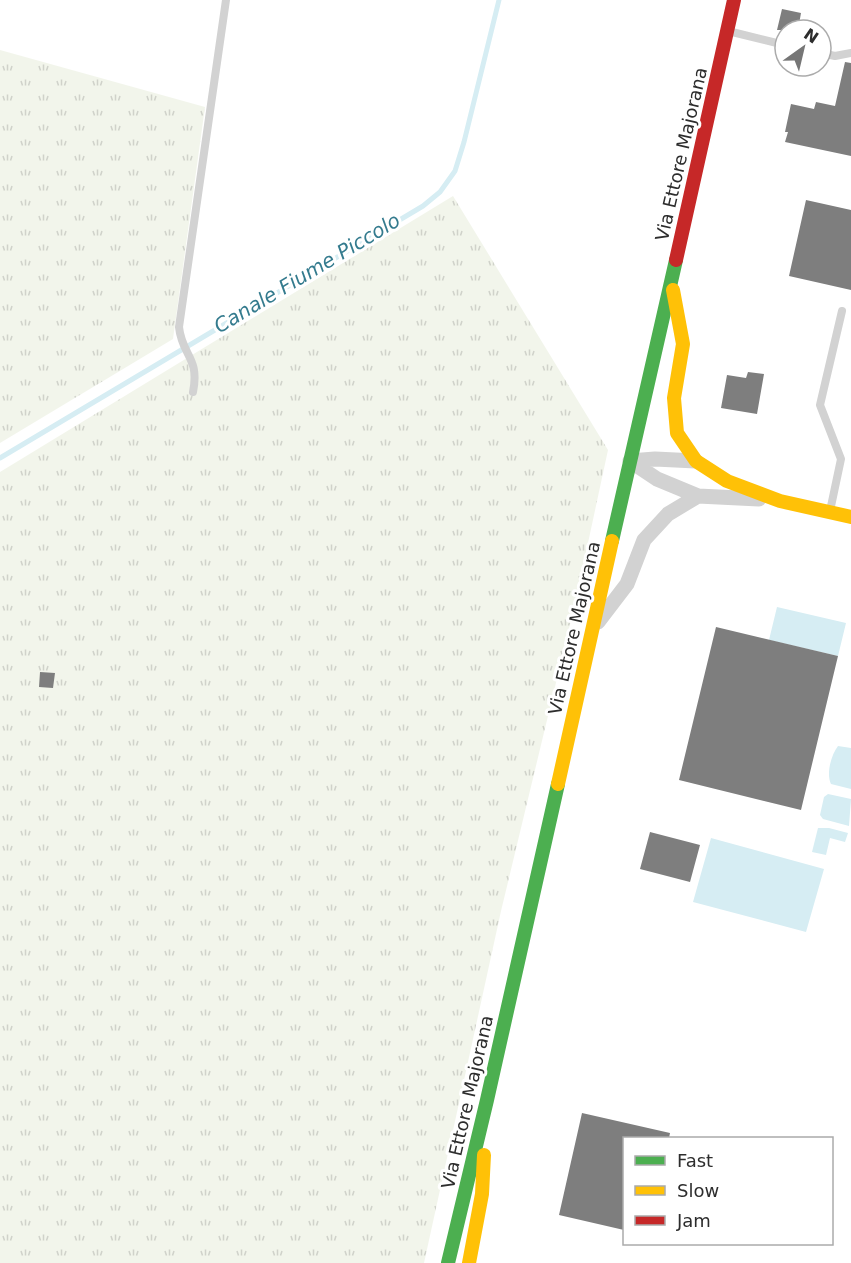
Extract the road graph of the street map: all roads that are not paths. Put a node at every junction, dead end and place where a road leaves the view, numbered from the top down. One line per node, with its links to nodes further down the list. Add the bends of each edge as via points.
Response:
1 (226, 0): 9 (lane, via 179,327 180,338 193,361)
2 (734, 0): 3 (main road, Via Ettore Majorana)
3 (727, 31): 4 (lane); 7 (main road, Via Ettore Majorana)
4 (773, 42)
5 (851, 53): 6 (lane)
6 (833, 56)
7 (671, 280): 10 (main road, Via Ettore Majorana); 11 (main road, via 683,344 674,398 677,432)
8 (842, 311): 14 (lane, via 820,405 842,459)
9 (193, 392)
10 (630, 461): 11 (street); 12 (street, via 657,479); 16 (main road, Via Ettore Majorana)
11 (696, 461): 13 (main road, via 727,482)
12 (698, 496): 13 (street); 16 (street, via 668,514 644,540 627,584)
13 (780, 501): 14 (main road)
14 (830, 512): 15 (main road)
15 (851, 517)
16 (591, 631): 17 (main road, Via Ettore Majorana)
17 (487, 1100): 18 (main road); 19 (main road, Via Ettore Majorana); 20 (main road, via 482,1194)
18 (448, 1201)
19 (448, 1263)
20 (469, 1263)

